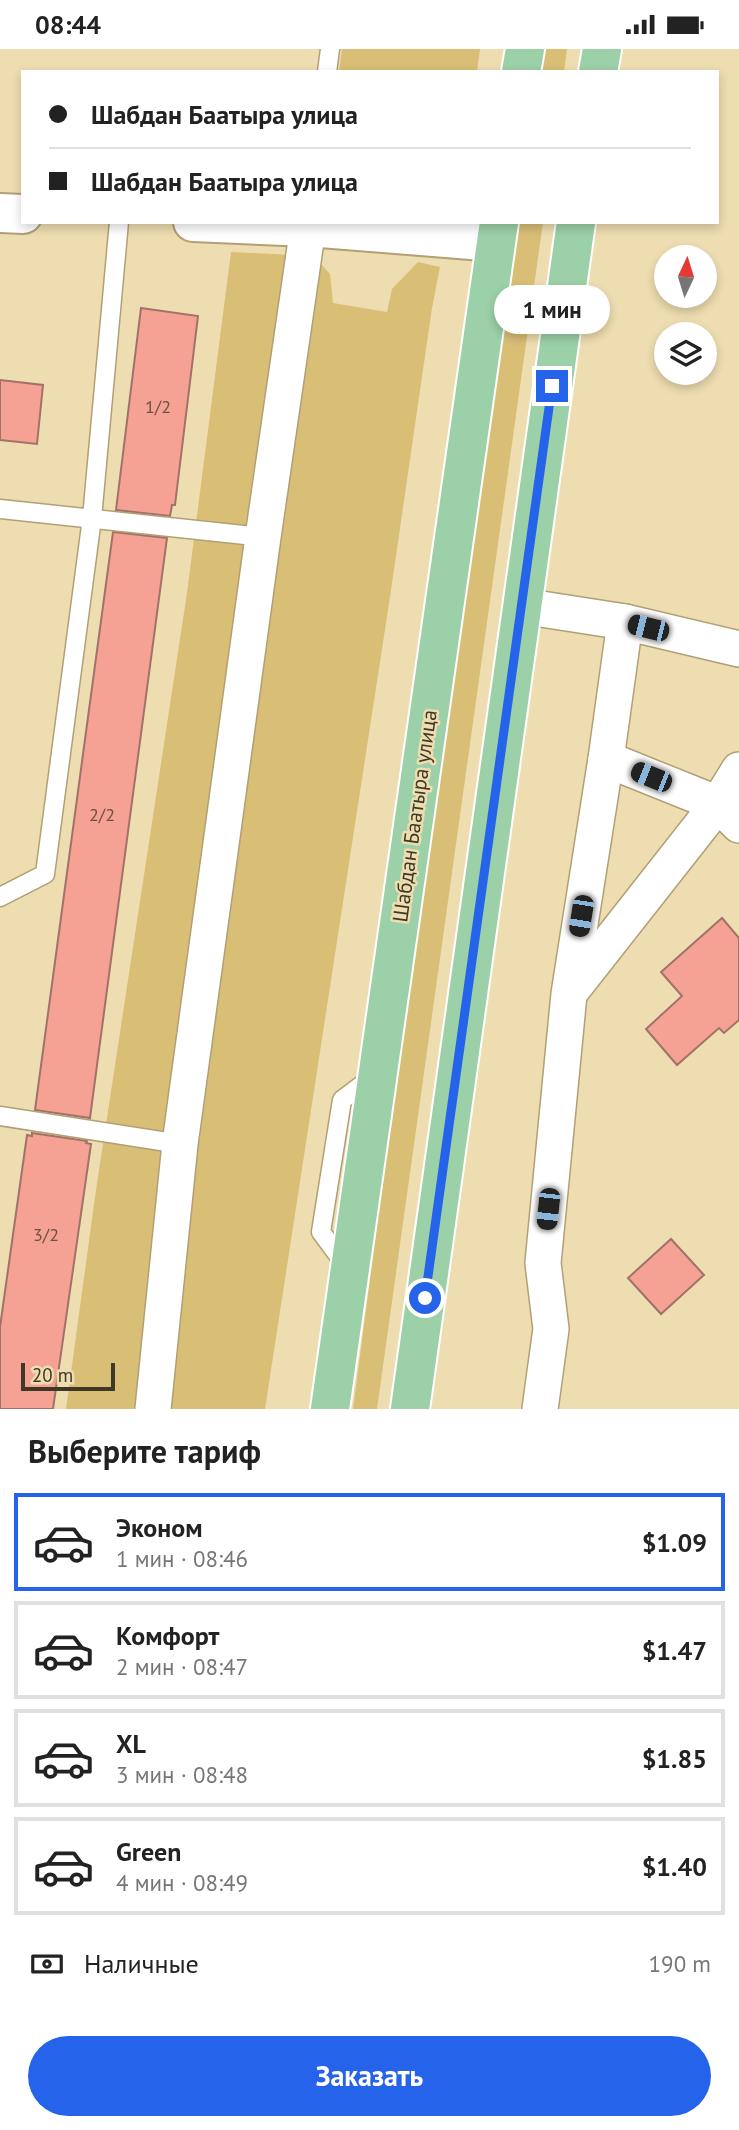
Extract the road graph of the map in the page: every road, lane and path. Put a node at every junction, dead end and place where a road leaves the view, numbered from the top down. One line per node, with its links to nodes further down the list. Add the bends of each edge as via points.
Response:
1 (330, 49): 4 (lane)
2 (525, 49): 5 (main road)
3 (601, 49): 6 (main road)
4 (327, 70)
5 (521, 70)
6 (598, 70)
7 (0, 213): 8 (street)
8 (21, 214)
9 (119, 224): 15 (lane)
10 (270, 224): 12 (street)
11 (576, 224): 17 (main road)
12 (309, 225): 13 (street); 16 (street)
13 (497, 232): 28 (main road, Шабдан Баатыра улица)
14 (0, 509): 15 (lane)
15 (92, 519): 16 (lane); 23 (lane, via 45,874)
16 (262, 537): 26 (street)
17 (522, 606): 18 (street); 29 (main road)
18 (625, 622): 19 (street); 20 (street)
19 (739, 649)
20 (607, 759): 22 (street); 24 (street)
21 (739, 770): 22 (street)
22 (729, 814): 24 (street)
23 (0, 897)
24 (569, 994): 30 (street, via 543,1263 551,1329)
25 (0, 1116): 26 (lane)
26 (180, 1145): 27 (street)
27 (153, 1409)
28 (330, 1409)
29 (410, 1409)
30 (540, 1409)

